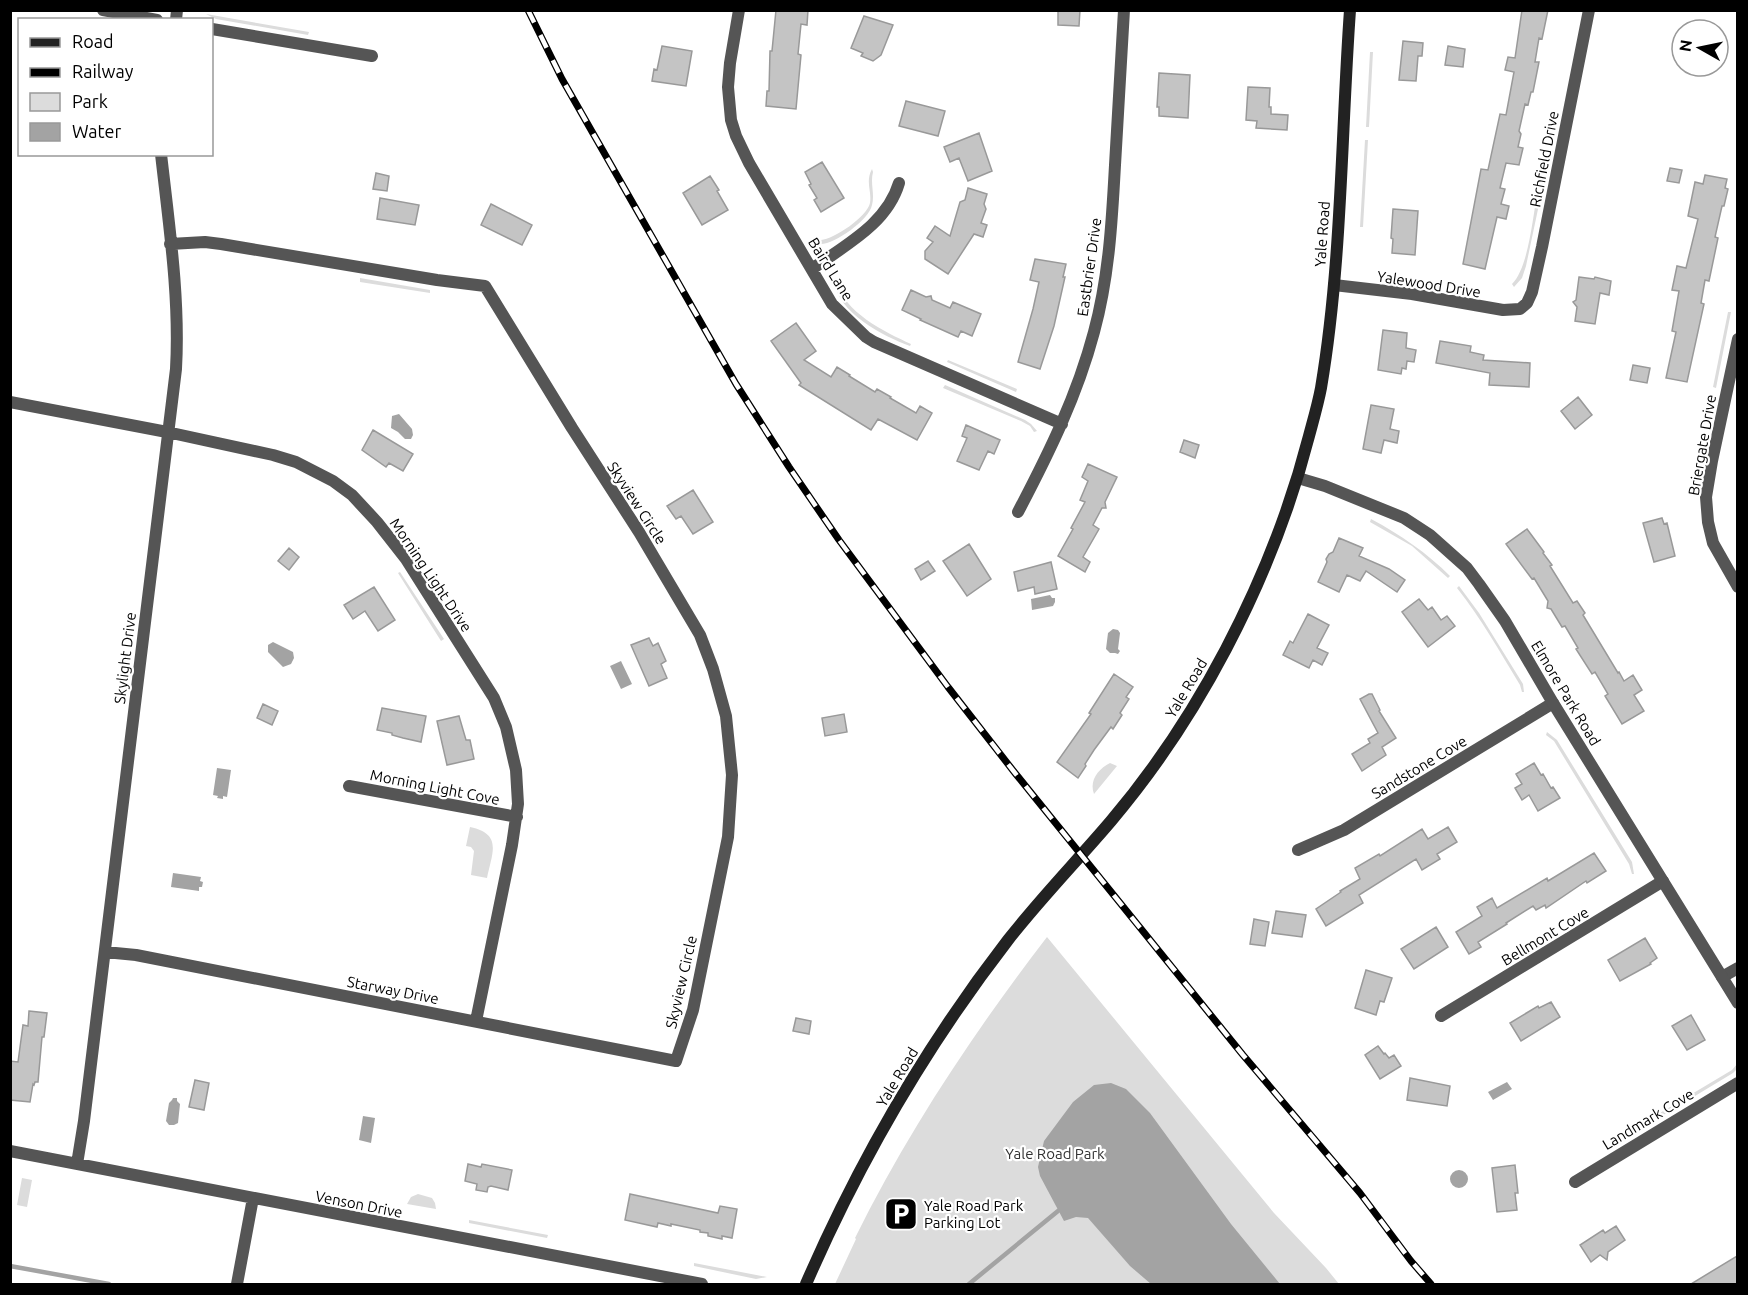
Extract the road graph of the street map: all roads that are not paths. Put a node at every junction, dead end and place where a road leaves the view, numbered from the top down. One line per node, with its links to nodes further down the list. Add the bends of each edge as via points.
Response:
1 (104, 10): 6 (street)
2 (739, 10): 12 (street, Baird Lane, via 728,87 734,130 749,163)
3 (1124, 10): 17 (street, Eastbrier Drive, via 1106,278 1084,367)
4 (1350, 10): 13 (main road, Yale Road)
5 (1589, 10): 14 (street, Richfield Drive, via 1532,292)
6 (146, 18)
7 (213, 29): 8 (street)
8 (372, 56)
9 (161, 156): 11 (street, Skylight Drive)
10 (899, 183): 12 (street, via 891,205 874,224)
11 (170, 244): 18 (street, Skylight Drive, via 177,350); 33 (street, Skyview Circle, via 221,244 485,286 639,532 708,652 726,716 732,775 725,855 693,1010)
12 (812, 269): 17 (street, Baird Lane, via 837,309 866,337)
13 (1334, 285): 14 (street, Yalewood Drive, via 1412,294 1483,308); 19 (main road, Yale Road, via 1321,391)
14 (1520, 309)
15 (1737, 339): 21 (street, Briergate Drive, via 1706,503 1713,543)
16 (10, 402): 18 (street, Morning Light Drive)
17 (1062, 424): 20 (street, Eastbrier Drive)
18 (167, 432): 24 (street, Morning Light Drive, via 296,462 344,488 377,522 409,564 501,712 516,770); 27 (street, Skylight Drive)
19 (1298, 478): 22 (street, Elmore Park Road, via 1404,518 1440,543 1479,584); 41 (main road, Yale Road, via 1244,613 1183,723 1127,802 1009,939 933,1046 874,1144)
20 (1018, 512)
21 (1737, 587)
22 (1553, 703): 25 (street, Sandstone Cove, via 1344,830); 26 (street, Elmore Park Road)
23 (349, 786): 24 (street, Morning Light Cove)
24 (517, 817): 32 (street, Morning Light Drive)
25 (1298, 850)
26 (1663, 881): 29 (street, Elmore Park Road); 31 (street, Bellmont Cove)
27 (105, 952): 32 (street, Starway Drive); 36 (street, Skylight Drive)
28 (1737, 968): 29 (street)
29 (1722, 977): 30 (street, Elmore Park Road)
30 (1737, 1003)
31 (1441, 1016)
32 (476, 1021): 33 (street, Starway Drive)
33 (676, 1061)
34 (1737, 1083): 37 (street, Landmark Cove)
35 (10, 1151): 36 (street, Venson Drive)
36 (77, 1164): 38 (street, Venson Drive)
37 (1575, 1182)
38 (253, 1198): 39 (street); 40 (street, Venson Drive)
39 (237, 1284)
40 (702, 1284)
41 (807, 1284)

